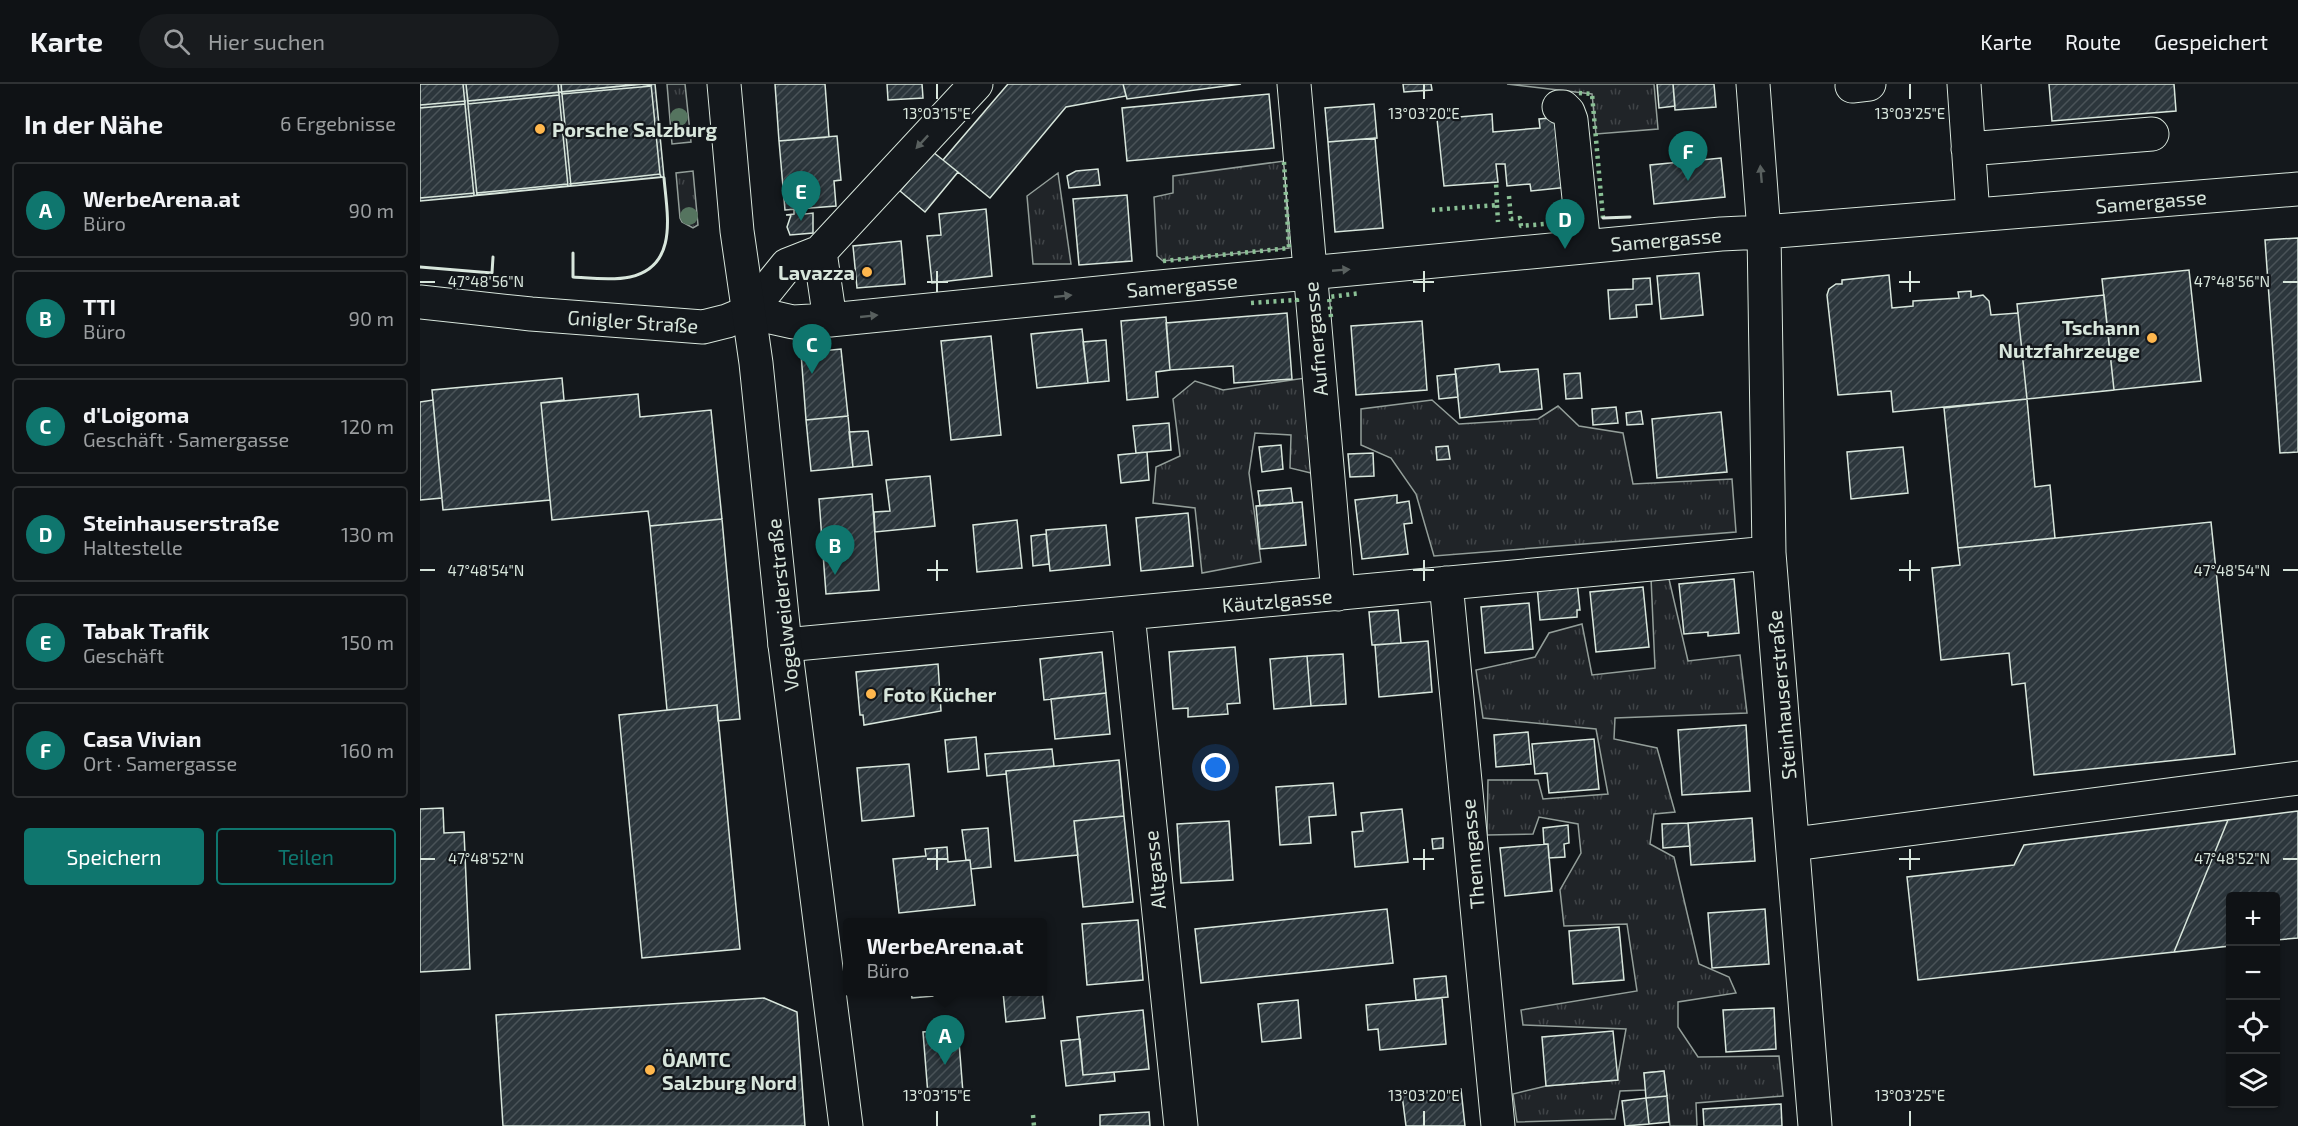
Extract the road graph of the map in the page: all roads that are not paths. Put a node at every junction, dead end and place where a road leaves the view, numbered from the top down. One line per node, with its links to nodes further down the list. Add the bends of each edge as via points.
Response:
1 (724, 84): 16 (street, Vogelweiderstraße, via 737,231)
2 (976, 84): 13 (street, one-way to 13)
3 (1294, 84): 14 (street, Aufnergasse)
4 (1753, 84): 11 (street, Steinhauserstraße, one-way to 4)
5 (1964, 84): 8 (street)
6 (1559, 107): 12 (street, via 1568,112 1571,120)
7 (2152, 134): 8 (street)
8 (1968, 149): 10 (street)
9 (2298, 189): 10 (street, Samergasse)
10 (1973, 215): 11 (street, Samergasse)
11 (1764, 232): 12 (street, Samergasse); 18 (street, Steinhauserstraße)
12 (1584, 247): 14 (street, Samergasse, one-way to 12)
13 (820, 252): 16 (street, via 787,265); 17 (street)
14 (1310, 273): 17 (street, Samergasse, one-way to 14); 20 (street, Aufnergasse)
15 (420, 302): 16 (street, Gnigler Straße, via 703,327)
16 (749, 312): 17 (street, Samergasse, via 793,322); 22 (street, Vogelweiderstraße)
17 (830, 320)
18 (1769, 553): 19 (street, Käutzlgasse); 24 (street, Steinhauserstraße)
19 (1446, 583): 20 (street, Käutzlgasse); 27 (street, Thenngasse)
20 (1338, 594): 21 (street, Käutzlgasse)
21 (1128, 614): 22 (street, Käutzlgasse); 26 (street, Altgasse)
22 (785, 645): 25 (street, Vogelweiderstraße)
23 (2298, 778): 24 (street)
24 (1794, 844): 28 (street, Steinhauserstraße)
25 (846, 1126)
26 (1181, 1126)
27 (1498, 1126)
28 (1815, 1126)

